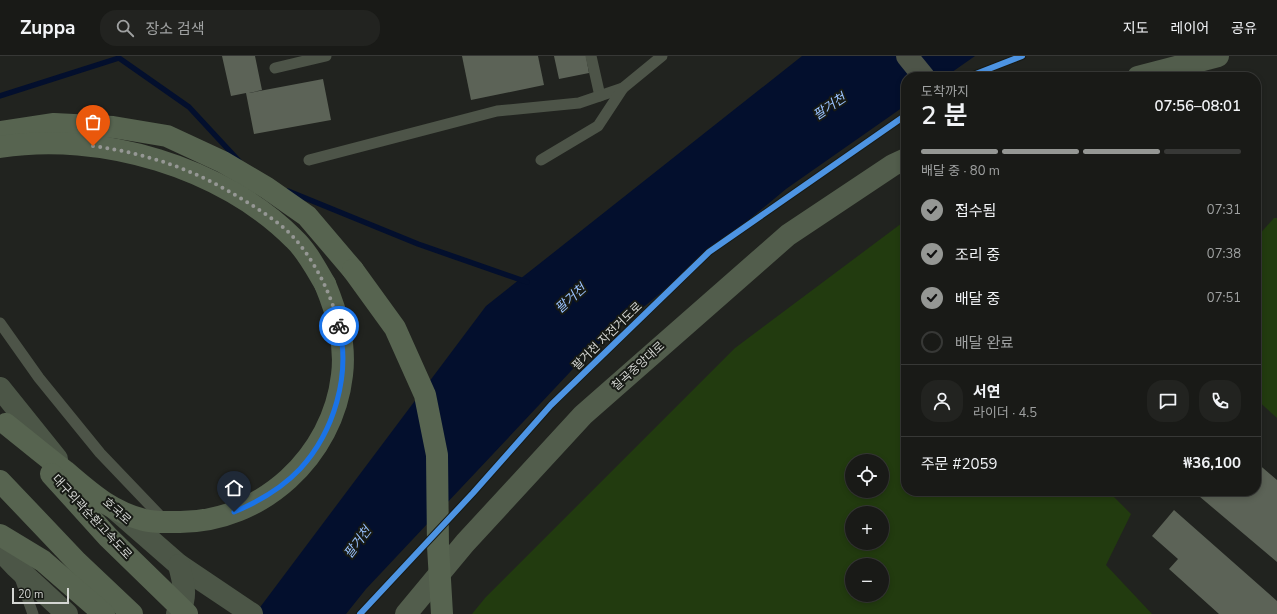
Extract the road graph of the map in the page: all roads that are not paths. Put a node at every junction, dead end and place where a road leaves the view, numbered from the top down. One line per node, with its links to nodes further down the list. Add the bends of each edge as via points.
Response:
1 (326, 56): 6 (lane)
2 (591, 56): 10 (lane)
3 (662, 56): 9 (lane)
4 (907, 56): 7 (street)
5 (1218, 56): 8 (main road)
6 (275, 68)
7 (920, 72)
8 (1157, 72)
9 (624, 88): 10 (lane); 14 (lane, via 598,126)
10 (600, 96): 13 (lane, via 579,103 497,111)
11 (0, 132): 33 (highway, bridge, via 54,124 113,127 167,136 223,162 267,188 306,216 353,270 395,328 425,395 437,455)
12 (0, 147): 20 (highway, bridge, via 59,143 93,146 161,160 194,173 265,213 295,240 325,284 340,331 342,374 333,414 314,450 300,469 280,487 246,507 210,519)
13 (309, 160)
14 (541, 160)
15 (901, 161): 32 (main road, 칠곡중앙대로, via 788,235 583,415 465,543)
16 (0, 323): 20 (lane, via 39,378 100,453)
17 (0, 388): 23 (main road, 호국로, via 56,458)
18 (3, 421): 20 (highway, bridge, via 106,504 133,517); 30 (highway, 대구외곽순환고속도로, bridge, via 108,537)
19 (0, 481): 28 (highway, via 77,562)
20 (167, 522)
21 (0, 535): 27 (highway, via 43,561)
22 (0, 550): 24 (main road)
23 (179, 565): 29 (main road, via 185,591 181,609); 31 (main road, 호국로)
24 (16, 567): 25 (lane); 26 (main road)
25 (33, 614)
26 (68, 614)
27 (104, 614)
28 (132, 614)
29 (177, 614)
30 (187, 614)
31 (252, 614)
32 (406, 614)
33 (442, 614)

